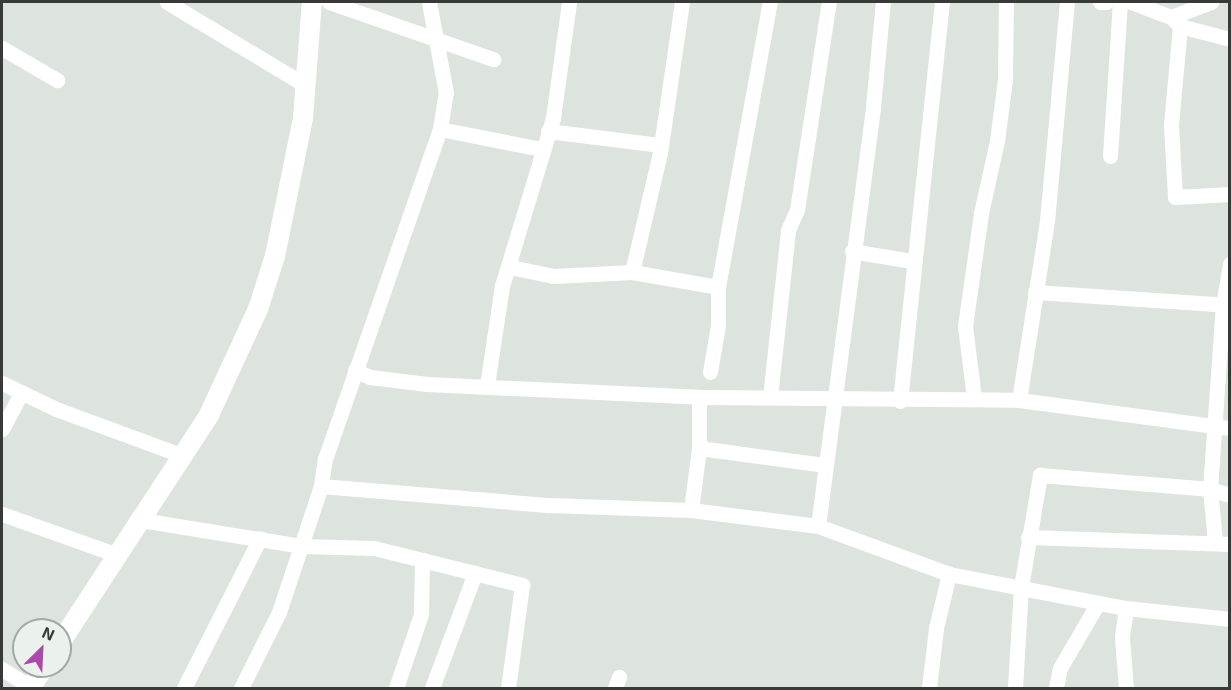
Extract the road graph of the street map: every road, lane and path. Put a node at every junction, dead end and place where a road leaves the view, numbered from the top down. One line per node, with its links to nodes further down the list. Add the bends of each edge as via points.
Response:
1 (167, 2): 24 (street)
2 (312, 2): 24 (main road)
3 (329, 2): 19 (street)
4 (429, 2): 19 (street)
5 (569, 2): 26 (street, via 564,57)
6 (682, 2): 27 (street)
7 (770, 2): 36 (street)
8 (829, 2): 45 (street, via 797,210 788,230)
9 (883, 2): 31 (street)
10 (942, 2): 32 (street)
11 (1006, 2): 46 (street, via 1005,79 965,326)
12 (1067, 2): 37 (street, via 1054,165)
13 (1100, 2): 14 (street)
14 (1106, 2)
15 (1120, 2): 29 (street)
16 (1131, 2): 18 (street)
17 (1211, 2): 18 (street)
18 (1175, 22): 20 (street); 30 (street, via 1174,197)
19 (437, 39): 22 (street); 25 (street, via 446,93)
20 (1230, 39)
21 (2, 48): 23 (street)
22 (494, 59)
23 (57, 80)
24 (307, 86): 53 (main road, via 275,256 258,309 237,360)
25 (440, 129): 28 (street); 39 (street)
26 (548, 131): 27 (street); 28 (street)
27 (661, 146): 35 (street)
28 (541, 149): 34 (street)
29 (1110, 156)
30 (1230, 194)
31 (852, 251): 32 (street); 47 (street)
32 (912, 261): 49 (street)
33 (1230, 264): 38 (street)
34 (510, 267): 35 (street, via 555,276); 42 (street, via 502,286)
35 (632, 272): 36 (street)
36 (718, 287): 40 (street, via 718,326)
37 (1035, 292): 38 (street); 48 (street)
38 (1226, 305): 50 (street)
39 (355, 370): 42 (street, via 370,377 427,384); 55 (street)
40 (710, 372)
41 (2, 383): 43 (street)
42 (487, 385): 44 (street)
43 (21, 394): 51 (street); 53 (street)
44 (699, 397): 45 (street); 52 (street)
45 (770, 397): 47 (street)
46 (974, 398): 48 (street); 49 (street)
47 (832, 400): 49 (street); 54 (street)
48 (1019, 400): 50 (street)
49 (900, 401)
50 (1223, 427): 56 (street)
51 (2, 429)
52 (699, 448): 54 (street); 58 (street)
53 (184, 456): 60 (main road)
54 (824, 465): 61 (street)
55 (321, 486): 58 (street, via 549,505); 65 (street)
56 (1210, 489): 57 (street); 62 (street, via 1040,475); 64 (street)
57 (1230, 495)
58 (691, 510): 61 (street)
59 (2, 514): 66 (street)
60 (141, 520): 63 (street); 66 (main road)
61 (818, 526): 69 (street)
62 (1028, 537): 64 (street); 70 (street)
63 (260, 538): 65 (street); 77 (street)
64 (1222, 542)
65 (302, 546): 67 (street, via 374,548); 78 (street, via 279,612)
66 (118, 555): 74 (main road)
67 (422, 560): 68 (street); 79 (street, via 421,614)
68 (475, 573): 80 (street); 81 (street, via 522,585)
69 (949, 574): 70 (street); 82 (street, via 936,628)
70 (1021, 587): 71 (street); 83 (street)
71 (1098, 603): 72 (street); 84 (street, via 1060,668)
72 (1126, 608): 73 (street); 85 (street, via 1122,637)
73 (1230, 619)
74 (72, 625)
75 (2, 669): 76 (street)
76 (30, 688)
77 (184, 688)
78 (241, 688)
79 (396, 688)
80 (432, 688)
81 (508, 688)
82 (929, 688)
83 (1015, 688)
84 (1056, 688)
85 (1126, 688)

